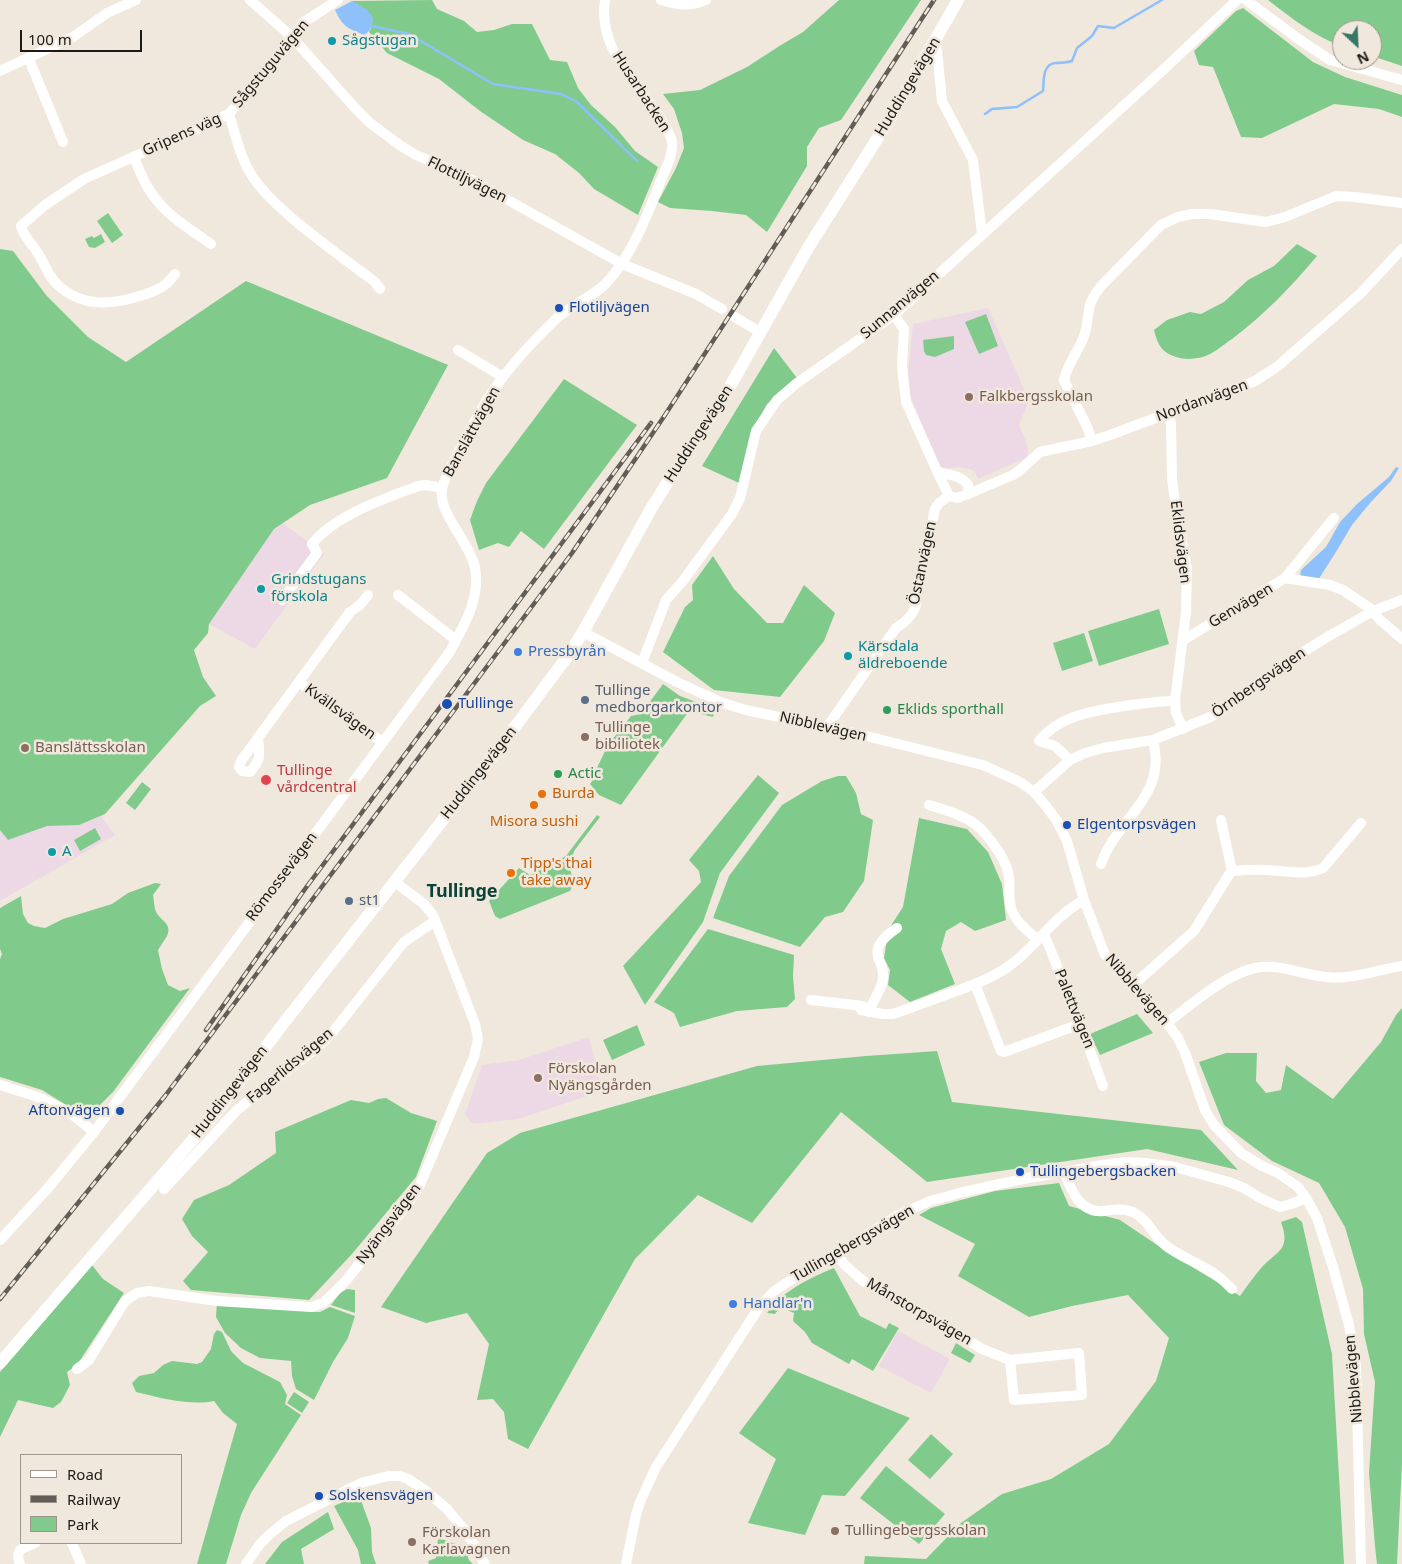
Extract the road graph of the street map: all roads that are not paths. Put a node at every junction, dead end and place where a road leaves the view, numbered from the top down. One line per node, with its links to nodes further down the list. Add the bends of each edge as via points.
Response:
1 (136, 0): 12 (street, via 107,13 74,37)
2 (250, 0): 10 (street, Flottiljvägen)
3 (338, 0): 10 (street, Sågstuguvägen, via 304,22)
4 (605, 0): 22 (street, Husarbacken, via 603,21 608,40 665,126 672,145 669,161)
5 (660, 0): 6 (street, via 682,5)
6 (706, 0)
7 (958, 0): 11 (main road, Huddingevägen)
8 (1237, 0): 19 (street, Sunnanvägen)
9 (1246, 0): 14 (street, via 1330,60)
10 (292, 37): 15 (street, Sågstuguvägen); 22 (street, Flottiljvägen, via 355,108 401,146 467,177)
11 (936, 41): 19 (street, via 942,101 973,160); 28 (main road, Huddingevägen)
12 (29, 58): 13 (street); 16 (street)
13 (0, 71)
14 (1402, 80)
15 (229, 114): 17 (street, Gripens väg); 24 (street, Sågstuguvägen, via 243,159 260,186 284,210)
16 (63, 142)
17 (134, 156): 20 (street, Gripens väg, via 157,202); 23 (street, Gripens väg, via 96,172 61,194 21,226 22,231 54,281 80,300 101,304 131,299 165,286)
18 (1402, 203): 32 (street, via 1336,196 1266,222 1192,214 1161,225 1094,296 1084,337 1066,373 1064,380)
19 (982, 234): 26 (street, Sunnanvägen)
20 (211, 244)
21 (1402, 249): 31 (street, Nordanvägen, via 1361,293 1264,376)
22 (622, 264): 25 (street, Flottiljvägen, via 696,294); 30 (street, Banslättvägen, via 603,287 557,318)
23 (175, 274)
24 (380, 289)
25 (722, 309)
26 (894, 315): 33 (street, via 904,329 902,366 906,402); 48 (street, Sunnanvägen, via 797,383 777,400 763,418 756,431 740,498 732,514 666,600)
27 (734, 316): 28 (street)
28 (760, 332): 44 (main road, Huddingevägen, via 724,398 652,507)
29 (458, 350): 30 (street, Banslättvägen)
30 (503, 377): 34 (street, Banslättvägen, via 478,413)
31 (1169, 413): 32 (street, Nordanvägen); 47 (street, Eklidsvägen, via 1172,478 1187,569)
32 (1092, 441): 35 (street, Nordanvägen, via 1040,452 1013,475)
33 (937, 471): 35 (street, via 960,477 968,485); 36 (street)
34 (442, 488): 41 (street, via 418,486 334,523 312,544 317,553); 46 (street, Römossevägen, via 446,514 464,539 475,567 473,602)
35 (968, 494): 36 (street, via 957,498)
36 (949, 496): 51 (street, Östanvägen, via 934,509 916,606 908,619 896,628)
37 (1334, 518): 38 (street)
38 (1285, 578): 43 (street, Genvägen, via 1343,590); 47 (street, Genvägen)
39 (368, 594): 49 (street, Kvällsvägen, via 350,612)
40 (398, 595): 46 (street)
41 (282, 600)
42 (1402, 600): 43 (street, Örnbergsvägen)
43 (1373, 611): 45 (street, Genvägen); 52 (street, Örnbergsvägen, via 1303,652 1223,710)
44 (582, 632): 48 (street, Nibblevägen); 63 (main road, Huddingevägen, via 500,747)
45 (1402, 638)
46 (456, 640): 55 (street, Römossevägen)
47 (1182, 641): 50 (street, Eklidsvägen)
48 (642, 662): 51 (street, Nibblevägen, via 723,703)
49 (298, 682): 53 (street, Kvällsvägen); 55 (street, Kvällsvägen)
50 (1175, 701): 52 (street, Eklidsvägen); 56 (street, via 1076,716 1052,728 1039,740 1055,746)
51 (827, 727): 57 (street, Nibblevägen, via 983,765)
52 (1183, 728): 54 (street, Örnbergsvägen)
53 (258, 739)
54 (1153, 740): 56 (street, Örnbergsvägen, via 1103,748); 61 (street, via 1156,754 1154,775 1140,805)
55 (382, 742): 77 (street, Römossevägen)
56 (1070, 760): 57 (street, Örnbergsvägen)
57 (1034, 792): 64 (street, Nibblevägen, via 1068,841)
58 (929, 805): 67 (street, via 968,819 987,836 1008,869 1013,914)
59 (1221, 820): 62 (street)
60 (1361, 823): 62 (street, via 1317,871)
61 (1101, 864)
62 (1232, 871): 70 (street, via 1194,931)
63 (395, 882): 65 (street, Nyängsvägen, via 424,904); 85 (main road, Huddingevägen, via 216,1113)
64 (1084, 900): 67 (street, via 1058,917); 70 (street, Nibblevägen, via 1105,955)
65 (435, 921): 79 (street, Fagerlidsvägen, via 404,942 332,1033 237,1110); 86 (street, Nyängsvägen, via 478,1039 477,1049 419,1187 410,1201 344,1283 323,1303 311,1307 217,1301 149,1291 136,1293 124,1301 89,1360)
66 (897, 928): 72 (street, via 878,948 883,982)
67 (1040, 937): 69 (street, via 1012,964); 74 (street, Palettvägen, via 1047,941)
68 (1402, 966): 73 (street, via 1341,978 1282,969 1252,969 1224,982)
69 (975, 984): 72 (street, via 893,1014); 74 (street, via 1001,1051)
70 (1132, 986): 73 (street, Nibblevägen)
71 (811, 1000): 72 (street, via 863,1006 862,1010)
72 (869, 1012)
73 (1167, 1023): 80 (street, Nibblevägen, via 1185,1052 1205,1110 1214,1125 1241,1153 1278,1173)
74 (1080, 1024): 76 (street, Palettvägen)
75 (0, 1086): 77 (street, via 38,1097 69,1112)
76 (1103, 1086)
77 (94, 1132): 81 (street, Römossevägen)
78 (1064, 1172): 80 (street, Tullingebergsvägen, via 1117,1163 1146,1162 1174,1166 1228,1182 1280,1207); 82 (street, Tullingebergsvägen, via 930,1201 898,1215); 83 (street, via 1074,1194 1087,1208 1098,1211 1122,1208 1134,1213 1147,1222 1166,1246 1212,1272)
79 (164, 1190)
80 (1306, 1198): 94 (street, Nibblevägen, via 1338,1283 1356,1366)
81 (0, 1240)
82 (836, 1254): 84 (street, Månstorpsvägen, via 863,1281 982,1348); 93 (street, Tullingebergsvägen, via 788,1281 758,1309 656,1467 640,1502)
83 (1232, 1289)
84 (1010, 1360): 84 (street, Månstorpsvägen, via 1014,1400 1082,1395 1079,1354)
85 (0, 1363)
86 (77, 1369)
87 (32, 1544): 89 (street, via 19,1551)
88 (72, 1544): 90 (street)
89 (20, 1564)
90 (81, 1564)
91 (246, 1564): 92 (street, via 269,1534 286,1521 361,1483 400,1476 426,1491 446,1508 467,1533)
92 (486, 1564)
93 (626, 1564)
94 (1362, 1564)

